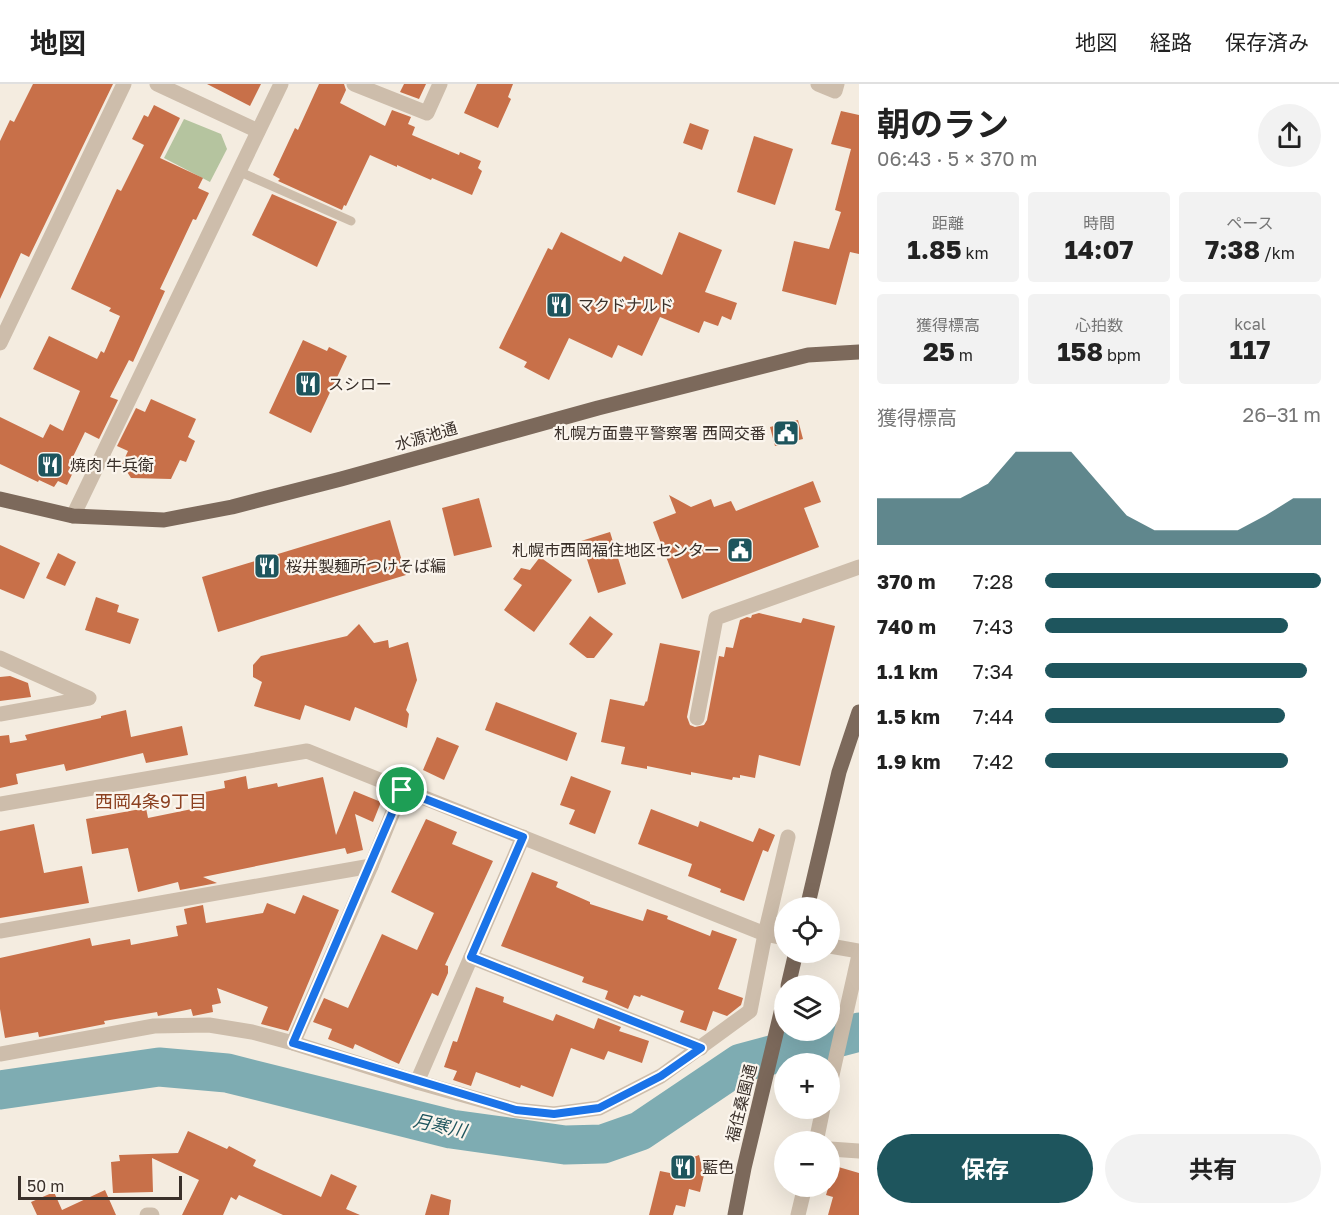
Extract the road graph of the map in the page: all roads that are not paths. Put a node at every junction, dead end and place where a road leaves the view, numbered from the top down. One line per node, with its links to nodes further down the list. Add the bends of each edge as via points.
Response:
1 (124, 84): 11 (street)
2 (157, 84): 8 (street)
3 (281, 84): 8 (street)
4 (354, 84): 5 (street, via 427,113)
5 (440, 84)
6 (818, 84): 7 (street, via 835,91)
7 (837, 84)
8 (258, 131): 9 (street)
9 (238, 171): 10 (lane); 14 (street)
10 (351, 221)
11 (0, 344)
12 (859, 352): 14 (main road, 水源池通, via 808,354 232,507 164,520)
13 (0, 499): 14 (main road, 水源池通)
14 (73, 516)
15 (859, 567): 19 (street, via 716,618)
16 (0, 658): 18 (street, via 89,698)
17 (859, 712): 25 (main road, via 839,772)
18 (0, 714)
19 (697, 718)
20 (402, 790): 21 (street, via 307,751); 22 (street); 24 (street)
21 (0, 804)
22 (523, 837): 27 (street); 31 (street)
23 (789, 837): 27 (street)
24 (371, 866): 26 (street); 33 (street)
25 (810, 897)
26 (0, 931)
27 (765, 934): 28 (street); 34 (street, via 750,1011)
28 (774, 936)
29 (840, 948): 30 (street)
30 (859, 953): 35 (street)
31 (471, 957): 34 (street); 37 (street)
32 (774, 1041): 43 (main road, 福住桑園通)
33 (293, 1043): 36 (street, via 209,1025 154,1026); 37 (street)
34 (701, 1048): 37 (street, via 661,1076 599,1108 554,1114 516,1110)
35 (837, 1053)
36 (0, 1054)
37 (417, 1082)
38 (840, 1149): 39 (street)
39 (859, 1150)
40 (803, 1197): 44 (street)
41 (147, 1215): 42 (street)
42 (152, 1215)
43 (735, 1215)
44 (798, 1215)

